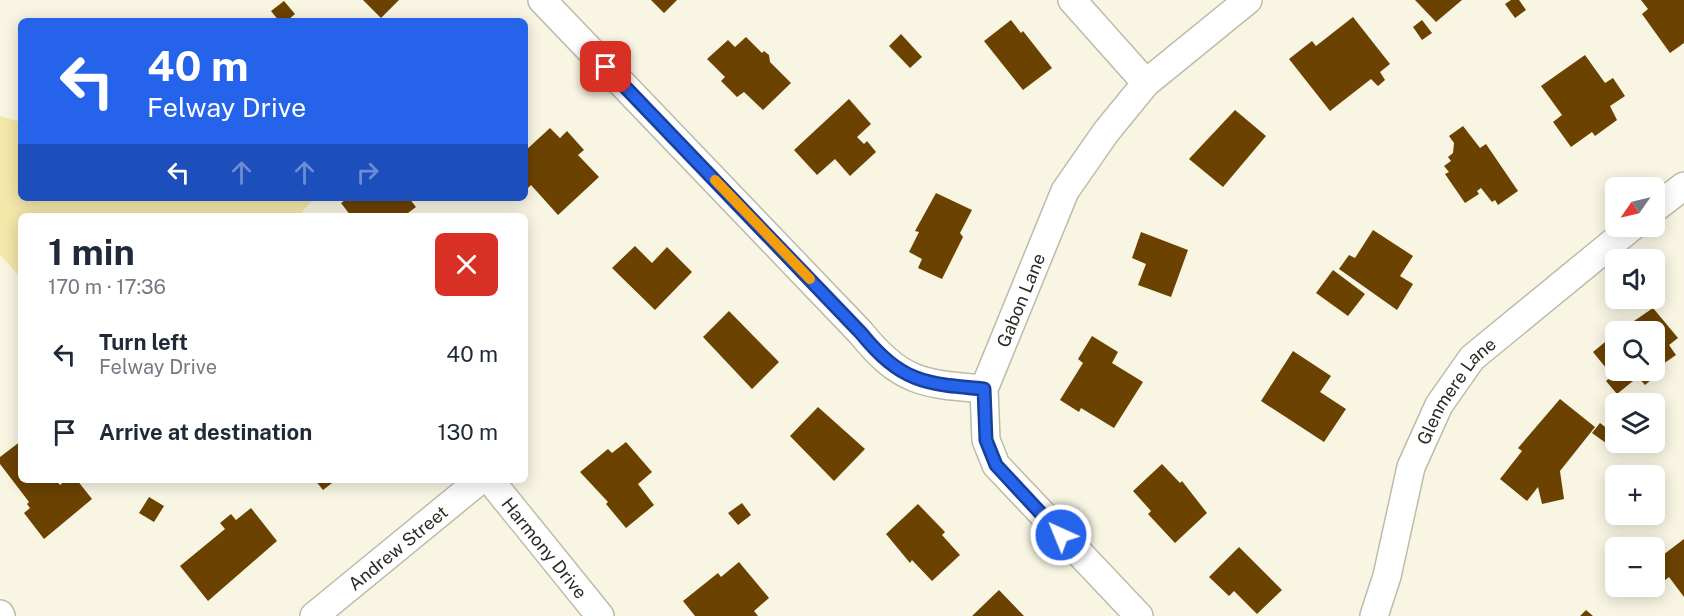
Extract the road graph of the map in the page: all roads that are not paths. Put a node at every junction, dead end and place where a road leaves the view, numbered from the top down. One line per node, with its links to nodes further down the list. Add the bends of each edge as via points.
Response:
1 (542, 0): 8 (street, via 879,355 902,374 934,385)
2 (1072, 0): 4 (street)
3 (1248, 0): 4 (street, Gabon Lane)
4 (1146, 83): 8 (street, Gabon Lane, via 1065,190)
5 (1684, 186): 6 (street)
6 (1665, 201)
7 (1620, 237): 14 (street, Glenmere Lane, via 1472,358 1439,405 1412,467)
8 (984, 389): 13 (street, Gabon Lane, via 986,440 996,465)
9 (476, 483): 11 (street, Andrew Street)
10 (492, 483): 12 (street, Harmony Drive)
11 (314, 616)
12 (600, 616)
13 (1139, 616)
14 (1374, 616)

